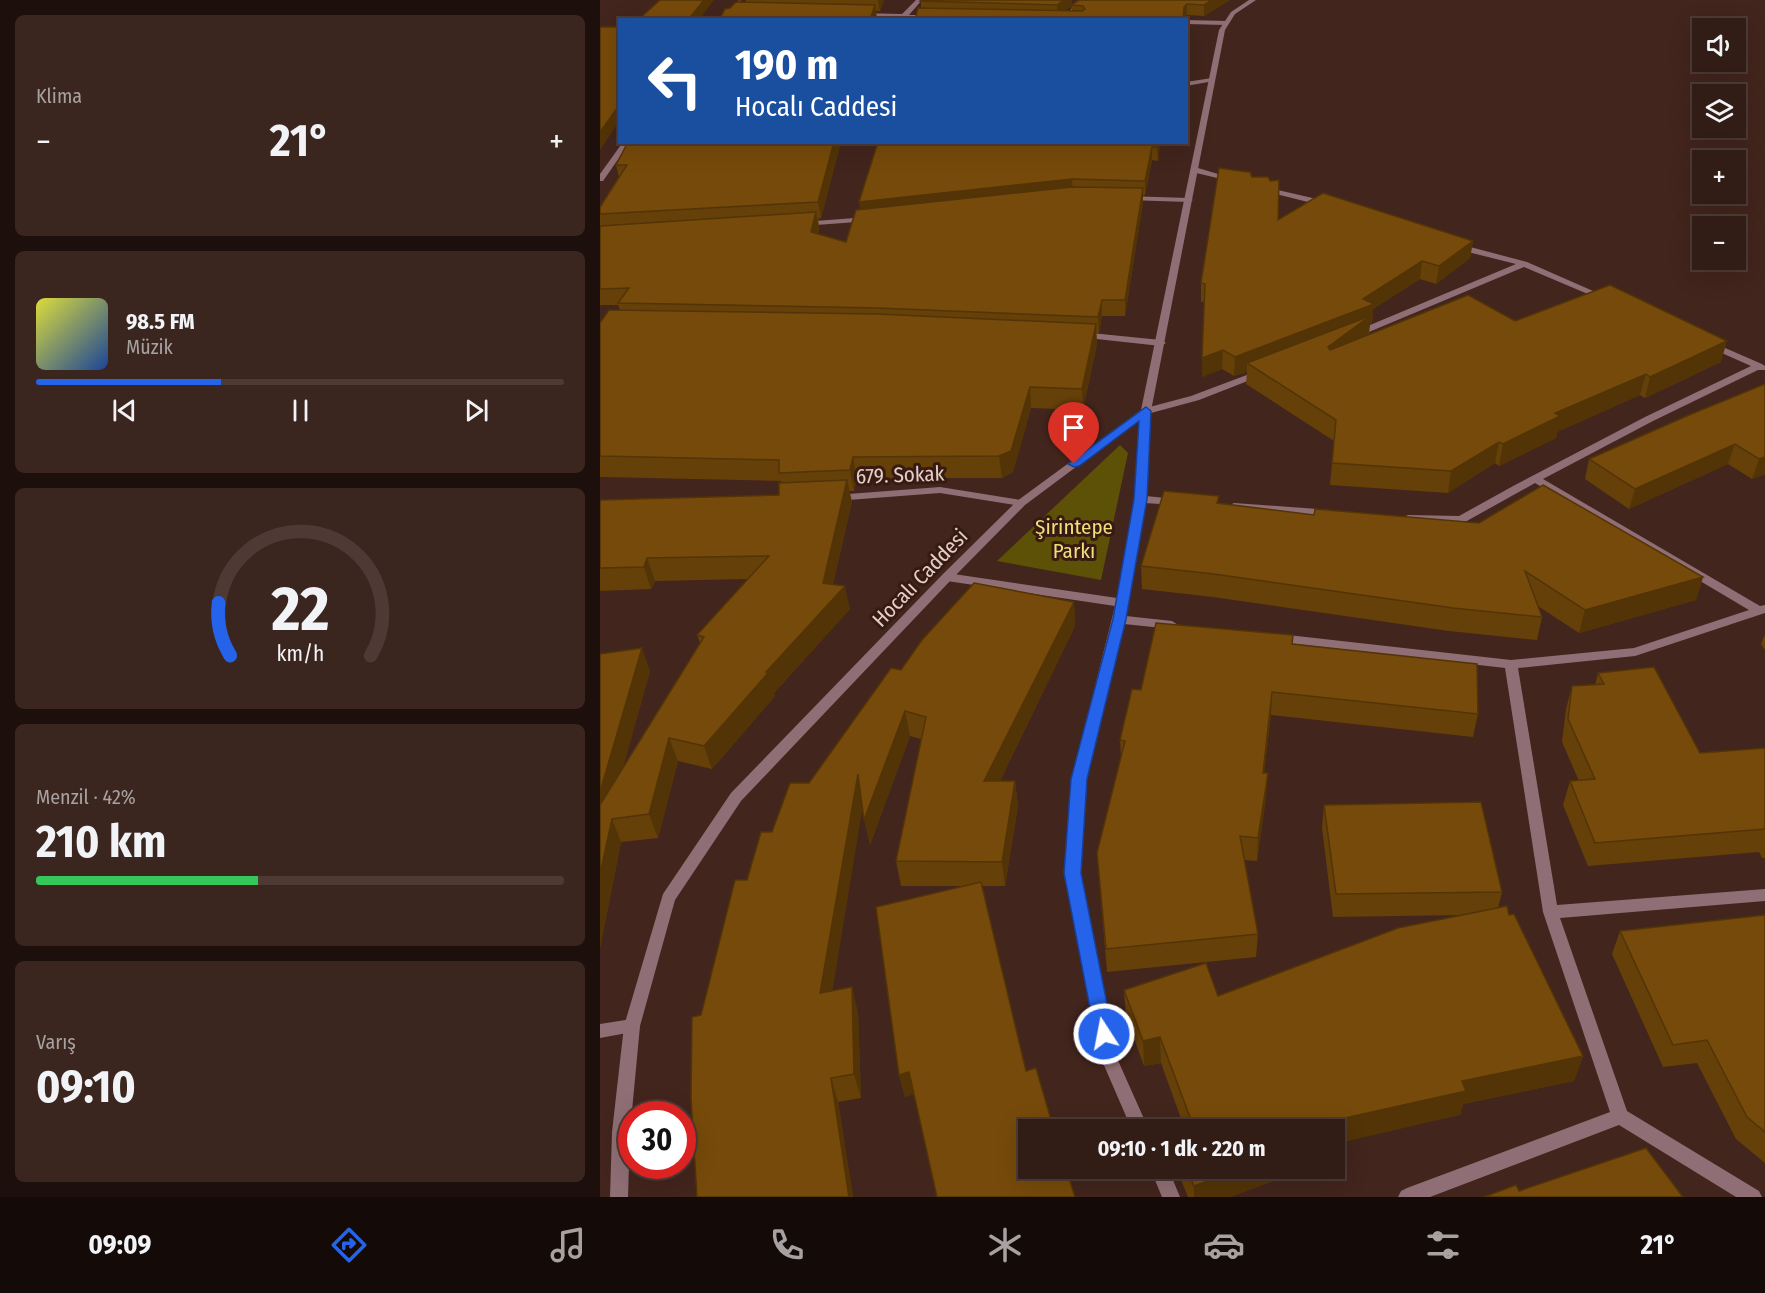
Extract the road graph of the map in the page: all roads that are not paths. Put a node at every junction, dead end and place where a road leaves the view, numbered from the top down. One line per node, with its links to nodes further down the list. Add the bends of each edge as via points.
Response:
1 (919, 0): 6 (street)
2 (1088, 0): 7 (street)
3 (1253, 0): 9 (street, via 1233,13)
4 (854, 15): 6 (street)
5 (935, 17): 6 (street)
6 (900, 18)
7 (1061, 18)
8 (1188, 22): 9 (street)
9 (1226, 23): 10 (street)
10 (1212, 80): 11 (street); 13 (street)
11 (1188, 84)
12 (626, 144): 14 (street)
13 (1195, 170): 15 (street); 18 (street)
14 (600, 179)
15 (1239, 181)
16 (1251, 184): 19 (street)
17 (1119, 198): 18 (street)
18 (1189, 200): 28 (street)
19 (1340, 208)
20 (876, 218): 21 (street)
21 (795, 224)
22 (1444, 242): 23 (street)
23 (1524, 264): 24 (street); 26 (street)
24 (1610, 300)
25 (1072, 335): 28 (street)
26 (1349, 337)
27 (1704, 342): 30 (street)
28 (1161, 343): 31 (street)
29 (1272, 368): 31 (street, via 1194,398)
30 (1762, 368): 32 (street, via 1649,418)
31 (1146, 411): 34 (street); 36 (street, Hocalı Caddesi)
32 (1535, 480): 39 (street, via 1461,520); 42 (street)
33 (819, 499): 36 (street, 679. Sokak, via 940,490)
34 (1140, 499): 35 (street); 41 (street)
35 (1186, 502)
36 (1021, 503): 40 (street, Hocalı Caddesi)
37 (1220, 505): 38 (street)
38 (1342, 513)
39 (1399, 517)
40 (947, 578): 41 (street); 49 (street, Hocalı Caddesi, via 736,797 668,898)
41 (1121, 603): 43 (street)
42 (1762, 610): 46 (street, via 1635,652)
43 (1119, 619): 44 (street); 52 (street, via 1079,779 1073,873 1108,1056)
44 (1188, 627)
45 (1268, 637): 46 (street)
46 (1511, 664): 48 (street)
47 (1765, 895): 48 (street)
48 (1551, 912): 51 (street)
49 (632, 1026): 50 (street); 54 (street, Hocalı Caddesi)
50 (600, 1032)
51 (1620, 1116): 56 (street); 57 (street)
52 (1136, 1119)
53 (1164, 1179): 55 (street)
54 (619, 1197)
55 (1172, 1197)
56 (1407, 1197)
57 (1753, 1197)

